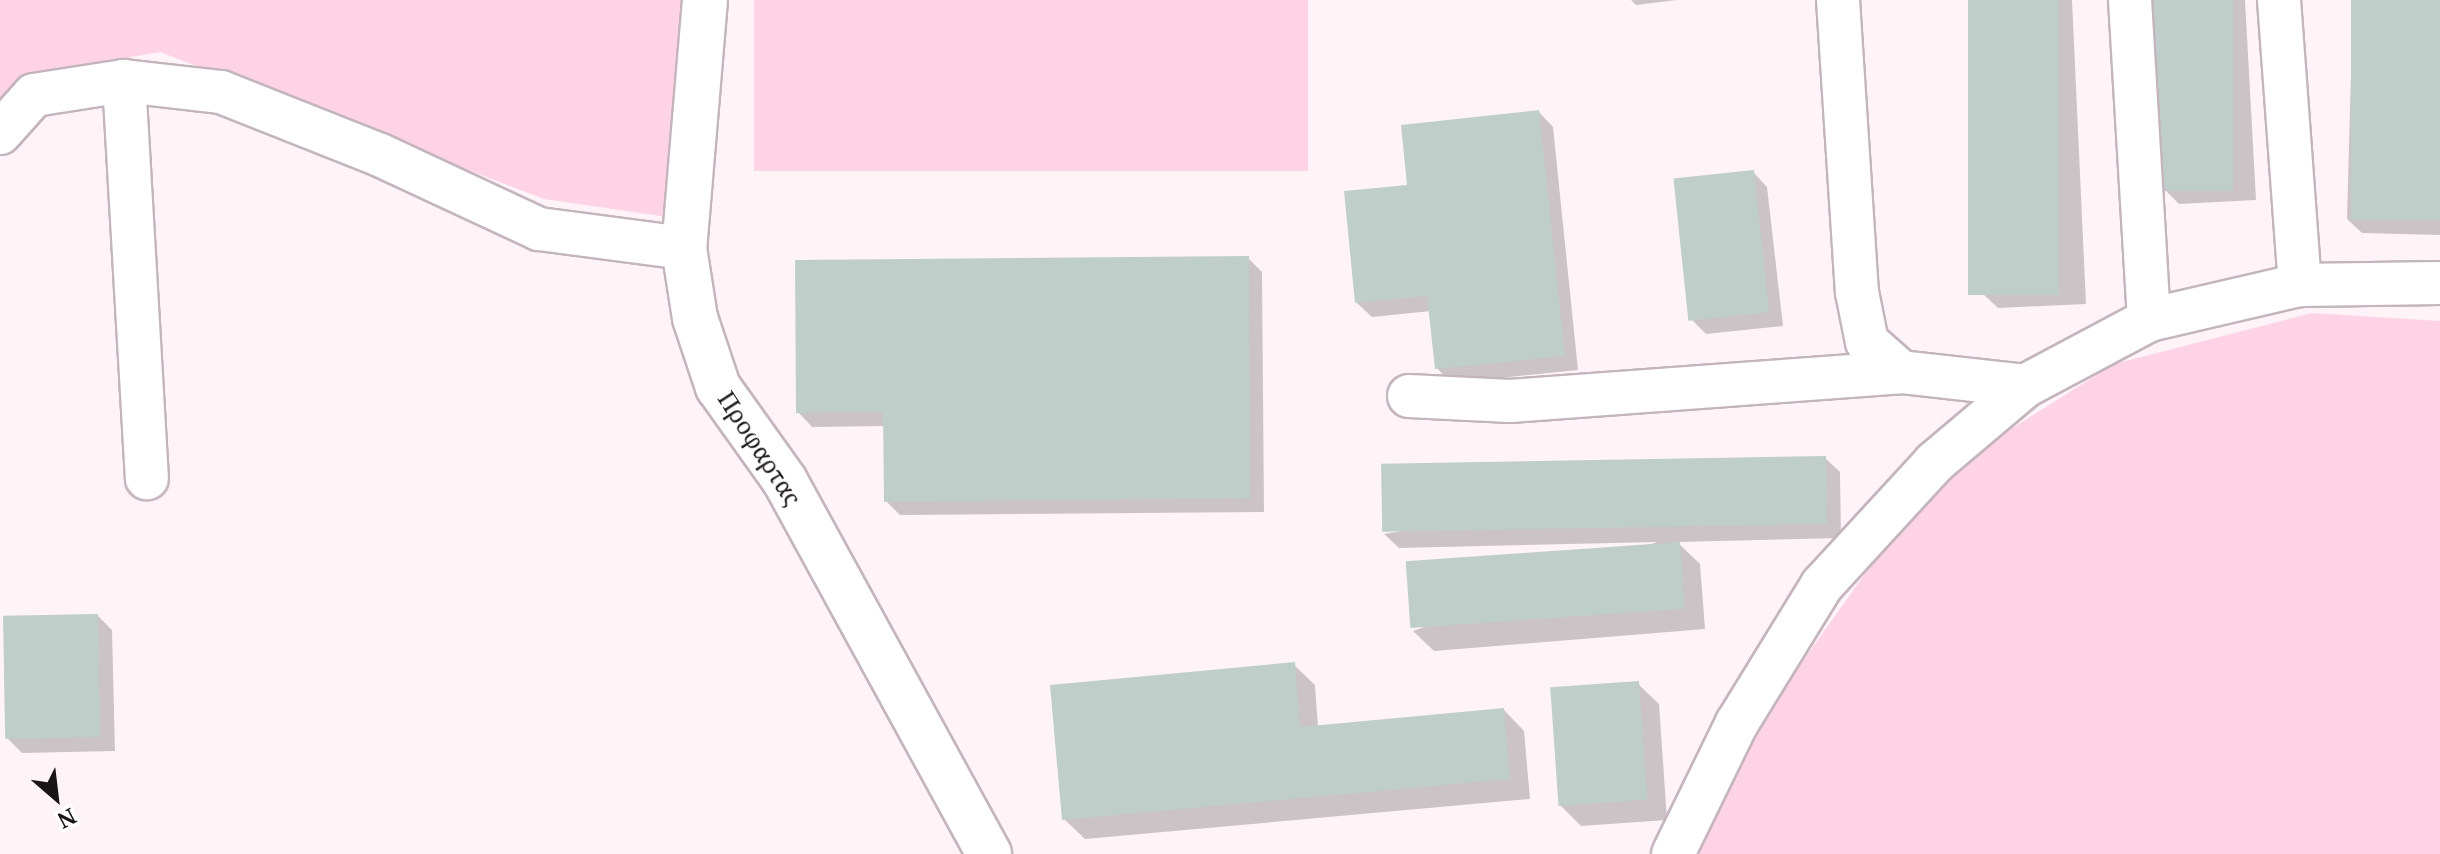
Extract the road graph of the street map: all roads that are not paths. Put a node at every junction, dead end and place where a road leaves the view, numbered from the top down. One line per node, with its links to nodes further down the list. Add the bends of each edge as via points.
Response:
1 (705, 0): 7 (street, Προφαρτας)
2 (1838, 0): 11 (street, via 1857,292 1867,342)
3 (2130, 0): 10 (street)
4 (2279, 0): 9 (street)
5 (124, 81): 6 (street, via 34,95); 7 (street, via 221,92 380,155 539,229); 14 (street)
6 (0, 133)
7 (684, 248): 15 (street, Προφαρτας, via 695,318 718,387 785,481)
8 (2440, 283): 9 (street)
9 (2300, 285): 10 (street)
10 (2149, 320): 12 (street)
11 (1901, 372): 12 (street); 13 (street, via 1510,401)
12 (2025, 386): 16 (street, via 1934,463 1822,585 1737,723)
13 (1409, 396)
14 (147, 478)
15 (989, 854)
16 (1673, 854)

